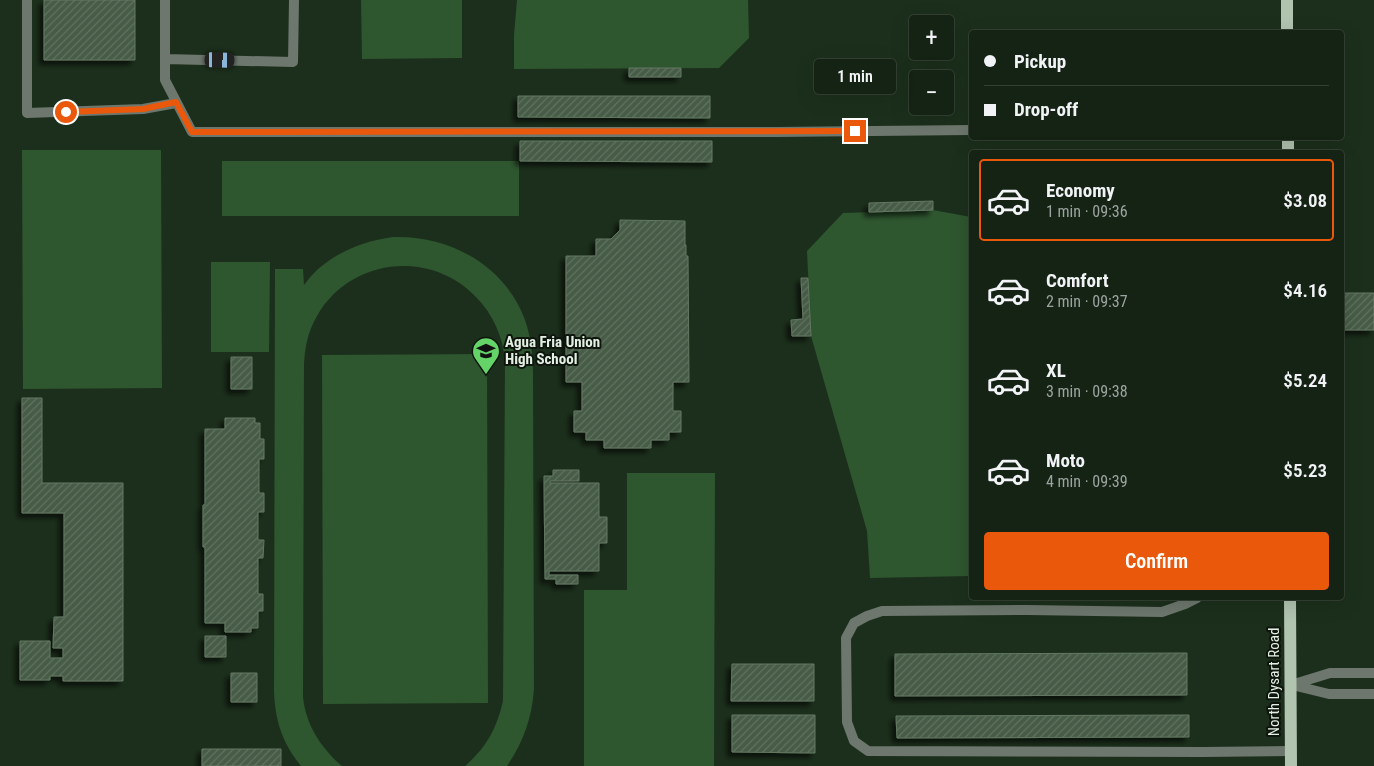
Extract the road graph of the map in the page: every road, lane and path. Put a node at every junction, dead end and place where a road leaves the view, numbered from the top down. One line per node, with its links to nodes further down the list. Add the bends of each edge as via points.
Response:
1 (27, 0): 7 (lane, via 27,113 143,109)
2 (165, 0): 6 (lane)
3 (294, 0): 6 (lane, via 293,62)
4 (1287, 0): 5 (main road)
5 (1287, 30)
6 (165, 59): 7 (lane, via 164,80)
7 (176, 102): 8 (lane, via 192,132)
8 (969, 130)
9 (1193, 600): 14 (lane, via 1162,612 882,611 867,616 854,624 846,638 847,722 854,741 868,751)
10 (1290, 600): 12 (main road, North Dysart Road)
11 (1374, 673): 12 (lane, via 1330,673)
12 (1290, 685): 13 (lane, via 1329,694); 14 (main road, North Dysart Road)
13 (1374, 694)
14 (1291, 750): 15 (main road, North Dysart Road)
15 (1291, 766)

